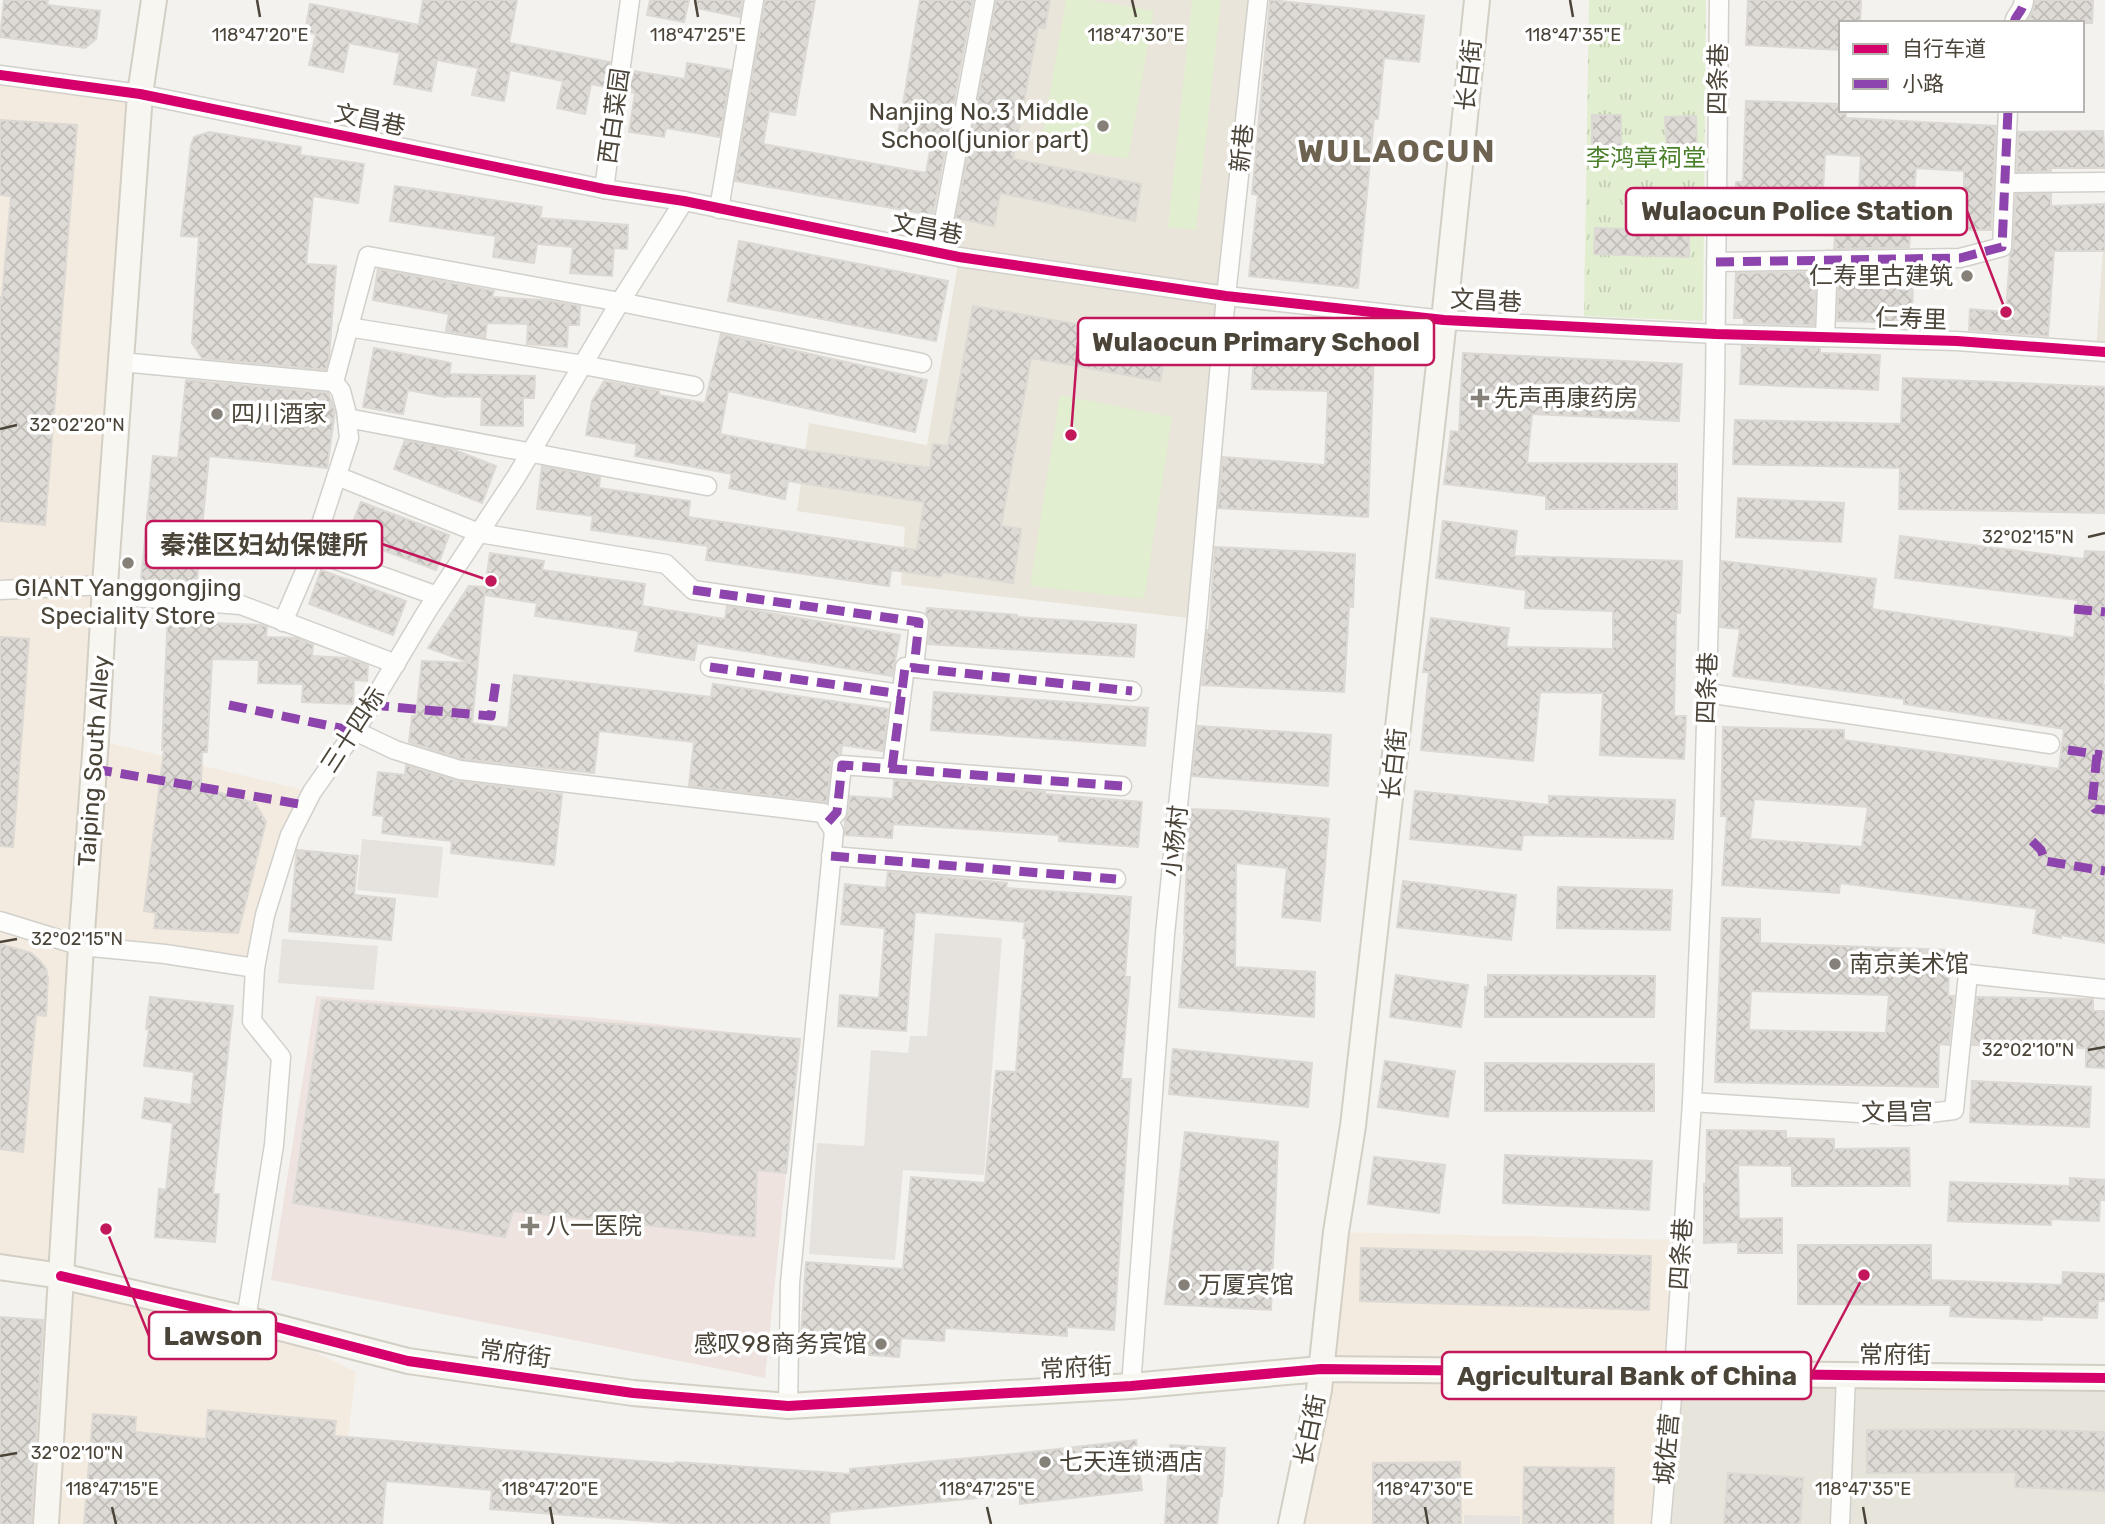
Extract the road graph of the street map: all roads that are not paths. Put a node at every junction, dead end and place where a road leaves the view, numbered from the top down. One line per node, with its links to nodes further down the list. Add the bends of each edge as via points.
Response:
1 (154, 0): 11 (main road, Taiping South Alley)
2 (629, 0): 15 (street, 西白菜园)
3 (754, 0): 17 (street)
4 (985, 0): 18 (street)
5 (1258, 0): 21 (street, 新巷)
6 (1477, 0): 23 (main road, 长白街)
7 (1719, 0): 20 (street, 四条巷)
8 (2024, 0): 9 (street)
9 (2014, 21)
10 (0, 75): 11 (street, 文昌巷)
11 (140, 94): 15 (street, 文昌巷); 28 (main road, Taiping South Alley)
12 (2008, 112): 14 (street)
13 (2105, 182): 14 (street)
14 (2005, 183): 19 (street, via 2002,247 1960,258)
15 (604, 189): 16 (street, 文昌巷)
16 (684, 201): 17 (street, 文昌巷); 22 (street, 三十四标)
17 (719, 209): 18 (street, 文昌巷)
18 (938, 253): 21 (street, 文昌巷)
19 (1828, 260): 20 (street); 26 (street)
20 (1716, 262): 25 (street, 四条巷)
21 (1226, 296): 23 (street, 文昌巷); 68 (street, 小杨村, via 1166,934)
22 (620, 302): 24 (street, via 368,256); 29 (street); 30 (street, 三十四标)
23 (1444, 320): 25 (street, 文昌巷); 64 (main road, 长白街)
24 (348, 327): 30 (street); 31 (street)
25 (1716, 334): 26 (street, 仁寿里); 47 (street, 四条巷)
26 (1825, 337): 27 (street, 仁寿里)
27 (2105, 352)
28 (121, 362): 31 (street); 40 (main road, Taiping South Alley)
29 (922, 363)
30 (583, 365): 32 (street); 34 (street, 三十四标)
31 (334, 382): 33 (street, via 341,391)
32 (694, 386)
33 (347, 418): 34 (street); 35 (street, via 349,438)
34 (530, 453): 36 (street); 37 (street, 三十四标)
35 (337, 476): 37 (street); 38 (street)
36 (707, 486)
37 (479, 533): 41 (street, 三十四标); 45 (street, via 666,564 693,590 919,622)
38 (312, 551): 41 (street); 42 (street)
39 (0, 590): 40 (street)
40 (105, 590): 42 (street, via 241,605); 57 (main road, Taiping South Alley)
41 (437, 596): 43 (street, 三十四标)
42 (283, 622): 43 (street)
43 (396, 664): 49 (street, 三十四标)
44 (710, 667): 48 (street)
45 (914, 668): 46 (street); 48 (street, via 905,667)
46 (1132, 691)
47 (1707, 693): 50 (street); 60 (street, 四条巷)
48 (901, 694): 51 (street)
49 (355, 731): 53 (street, via 395,750 460,770 823,813); 58 (street, 三十四标, via 312,792 290,835 265,915)
50 (2050, 744)
51 (892, 768): 52 (street); 53 (street, via 842,765 837,812)
52 (1122, 786)
53 (828, 822): 54 (street, via 834,831)
54 (831, 856): 55 (street); 69 (street, via 790,1283)
55 (1116, 879)
56 (0, 921): 57 (street)
57 (81, 946): 58 (street); 62 (main road, Taiping South Alley)
58 (255, 968): 63 (street, 三十四标, via 252,1021 281,1057 274,1145)
59 (2105, 989): 60 (street, 文昌宫, via 1968,974 1954,1110 1905,1116)
60 (1692, 1102): 65 (street, 四条巷)
61 (0, 1266): 62 (main road, 常府街)
62 (61, 1276): 63 (main road, 常府街); 70 (main road, Taiping South Alley)
63 (246, 1318): 69 (main road, 常府街, via 408,1361 633,1393)
64 (1321, 1369): 65 (main road, 常府街); 68 (main road, 常府街); 71 (main road, 长白街)
65 (1674, 1374): 66 (main road, 常府街); 72 (street, 城佐营)
66 (1846, 1376): 67 (main road, 常府街); 73 (street)
67 (2105, 1378)
68 (1131, 1386): 69 (main road, 常府街)
69 (788, 1406)
70 (46, 1524)
71 (1291, 1524)
72 (1661, 1524)
73 (1839, 1524)

